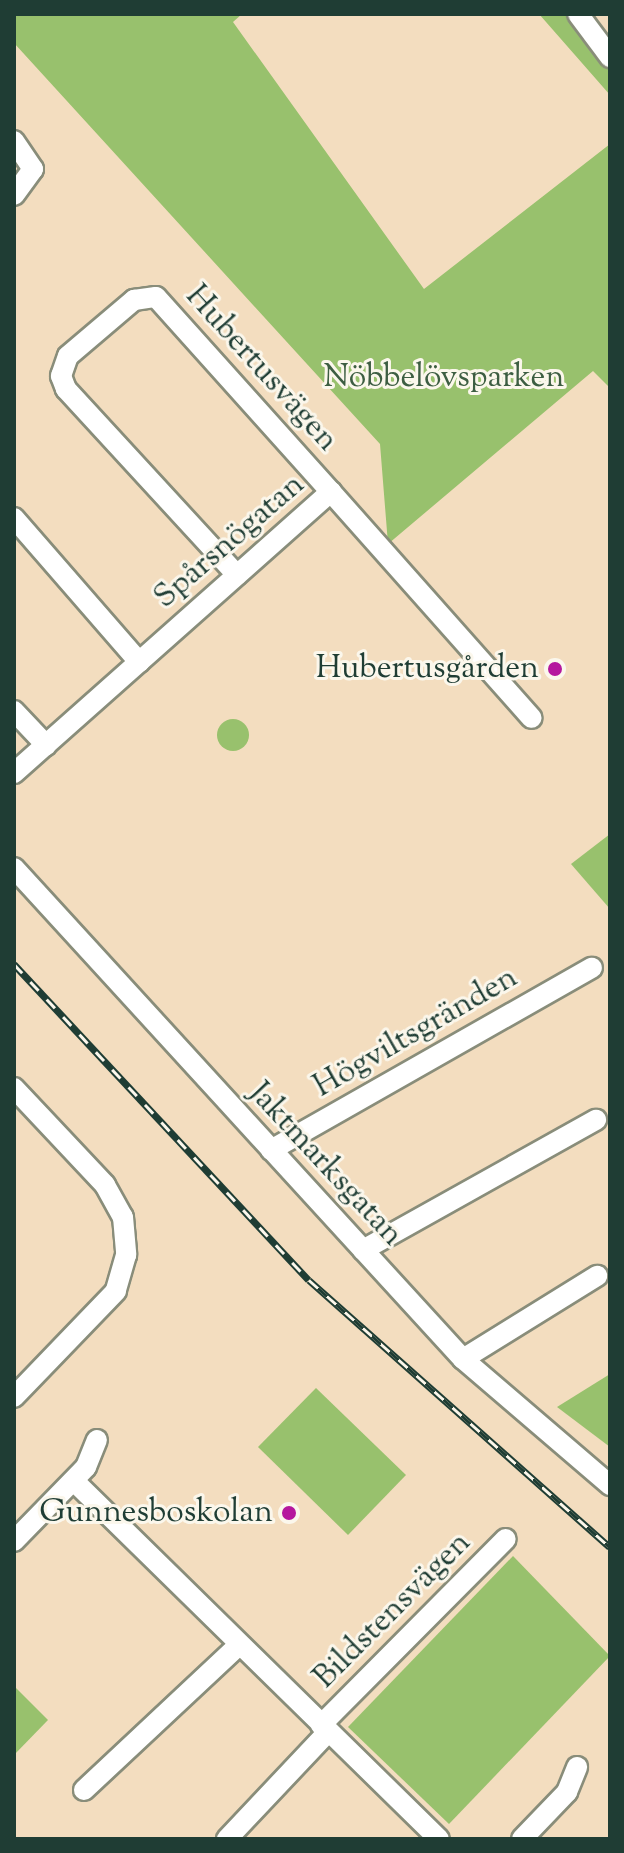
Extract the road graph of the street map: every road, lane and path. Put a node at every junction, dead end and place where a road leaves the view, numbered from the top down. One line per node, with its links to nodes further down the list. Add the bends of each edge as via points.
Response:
1 (578, 14): 2 (street)
2 (610, 57)
3 (14, 141): 4 (street, via 33,169)
4 (14, 195)
5 (331, 492): 7 (street, Spårsnögatan); 7 (street, Hubertusvägen, via 156,297 134,300 68,356 61,376 66,389); 10 (street, Spårsnögatan)
6 (14, 518): 8 (street)
7 (237, 575): 8 (street, Spårsnögatan)
8 (139, 662): 11 (street, Spårsnögatan)
9 (14, 711): 11 (street)
10 (532, 718)
11 (46, 745): 12 (street, Spårsnögatan)
12 (14, 773)
13 (14, 868): 17 (street, Jaktmarksgatan)
14 (592, 968): 17 (street, Högviltsgränden)
15 (14, 1088): 21 (street, via 105,1185 123,1217 126,1255 116,1291)
16 (596, 1120): 18 (street)
17 (271, 1150): 18 (street, Jaktmarksgatan)
18 (363, 1250): 20 (street, Jaktmarksgatan)
19 (597, 1276): 20 (street)
20 (463, 1359): 24 (street, Jaktmarksgatan)
21 (14, 1397)
22 (97, 1440): 23 (street)
23 (74, 1481): 26 (street); 27 (street)
24 (610, 1485)
25 (506, 1539): 28 (street, Bildstensvägen)
26 (14, 1541)
27 (239, 1645): 28 (street); 30 (street)
28 (325, 1729): 31 (street); 32 (street, Bildstensvägen)
29 (577, 1767): 33 (street, via 567,1792)
30 (84, 1790)
31 (425, 1834)
32 (227, 1839)
33 (522, 1839)

